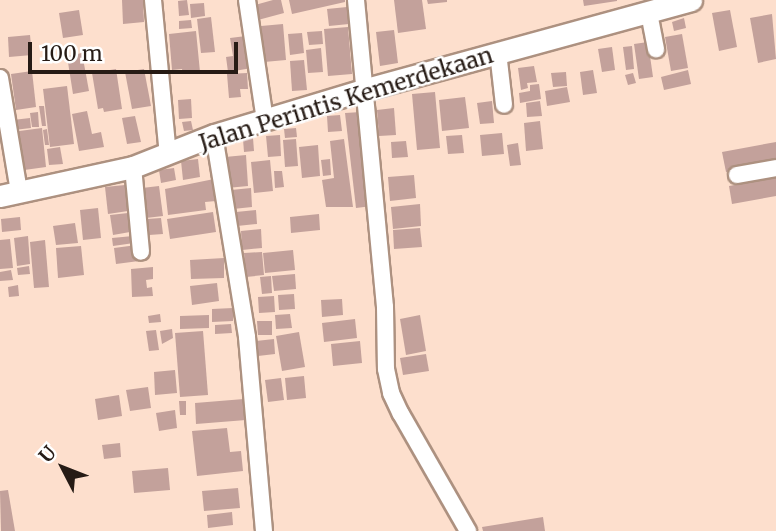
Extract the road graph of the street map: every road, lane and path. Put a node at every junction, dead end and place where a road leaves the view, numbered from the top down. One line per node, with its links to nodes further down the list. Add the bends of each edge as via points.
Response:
1 (153, 0): 13 (street)
2 (247, 0): 11 (street)
3 (356, 0): 9 (street)
4 (691, 0): 5 (street, Jalan Perintis Kemerdekaan)
5 (649, 13): 6 (street); 7 (street, Jalan Perintis Kemerdekaan)
6 (656, 49)
7 (498, 52): 9 (street, Jalan Perintis Kemerdekaan); 10 (street)
8 (0, 78): 17 (street)
9 (366, 89): 11 (street, Jalan Perintis Kemerdekaan); 20 (street, via 391,393)
10 (504, 105)
11 (265, 120): 12 (street, Jalan Perintis Kemerdekaan)
12 (214, 135): 13 (street, Jalan Perintis Kemerdekaan); 19 (street, via 247,337)
13 (168, 155): 14 (street, Jalan Perintis Kemerdekaan)
14 (133, 167): 17 (street, Jalan Perintis Kemerdekaan); 18 (street)
15 (776, 168): 16 (street)
16 (737, 175)
17 (9, 193)
18 (141, 252)
19 (264, 531)
20 (468, 531)

